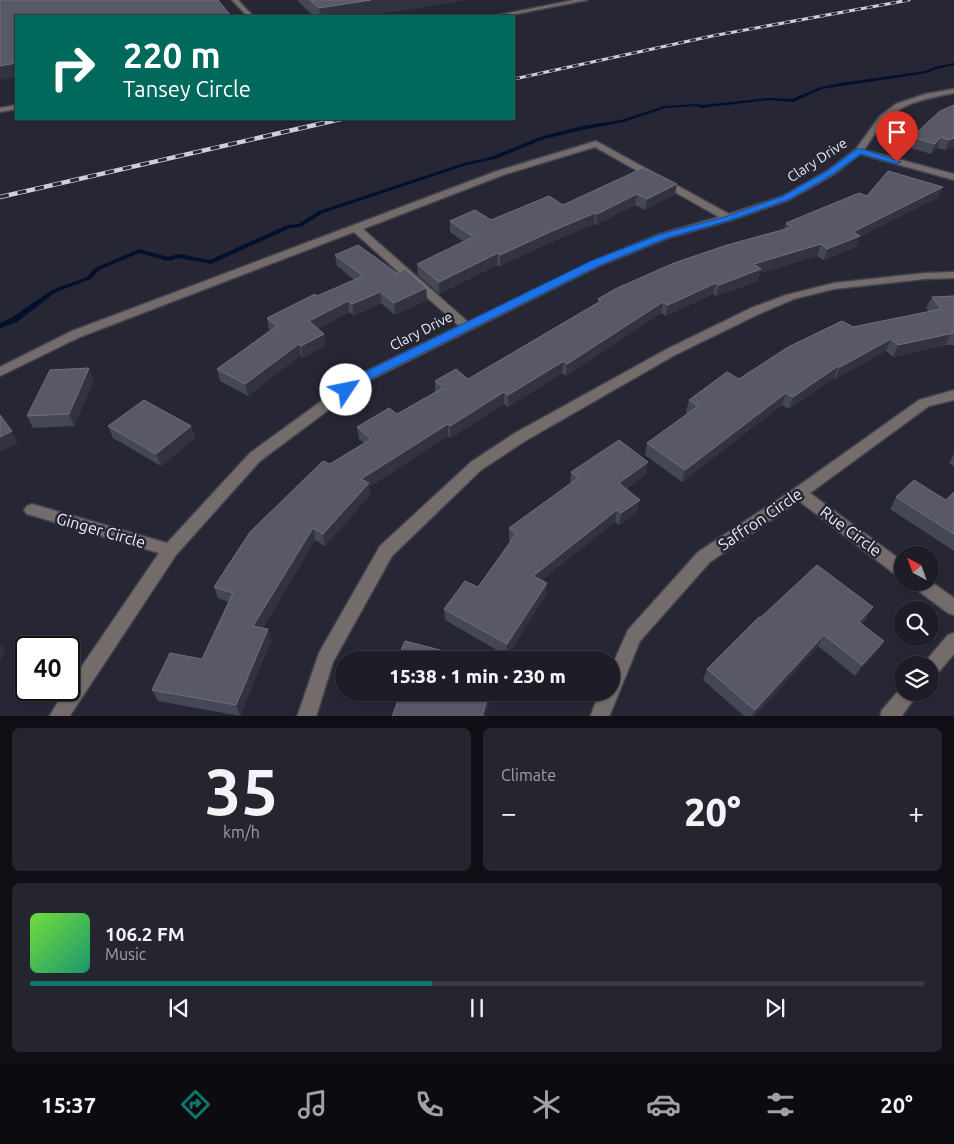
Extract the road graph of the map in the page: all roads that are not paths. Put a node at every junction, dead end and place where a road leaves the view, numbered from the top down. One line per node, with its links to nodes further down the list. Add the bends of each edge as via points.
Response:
1 (235, 0): 3 (street)
2 (584, 0): 4 (street)
3 (249, 15)
4 (502, 15)
5 (953, 92): 8 (street, Clary Drive, via 928,96 900,106 884,118)
6 (15, 107): 7 (street)
7 (0, 110)
8 (860, 151): 9 (street); 10 (street, Clary Drive, via 786,198)
9 (954, 177)
10 (728, 218): 11 (street, via 596,144 500,173); 13 (street, Clary Drive, via 664,236 594,264)
11 (357, 229): 13 (street); 14 (street, via 76,334)
12 (954, 275): 28 (street, via 834,286 790,297 754,311 671,352 520,437 476,466 386,551 325,659)
13 (466, 326): 18 (street, Clary Drive, via 361,379 255,457)
14 (0, 372)
15 (954, 395): 16 (street, Saffron Circle, via 924,403)
16 (799, 493): 19 (street, Rue Circle); 24 (street, Saffron Circle, via 704,557 634,636)
17 (32, 510): 18 (street, Ginger Circle)
18 (170, 550): 27 (street, Clary Drive)
19 (894, 564)
20 (931, 591): 21 (street)
21 (954, 608)
22 (954, 640): 23 (street)
23 (939, 658)
24 (620, 668)
25 (606, 701): 29 (street)
26 (902, 701): 30 (street)
27 (58, 716)
28 (306, 716)
29 (599, 716)
30 (889, 716)

